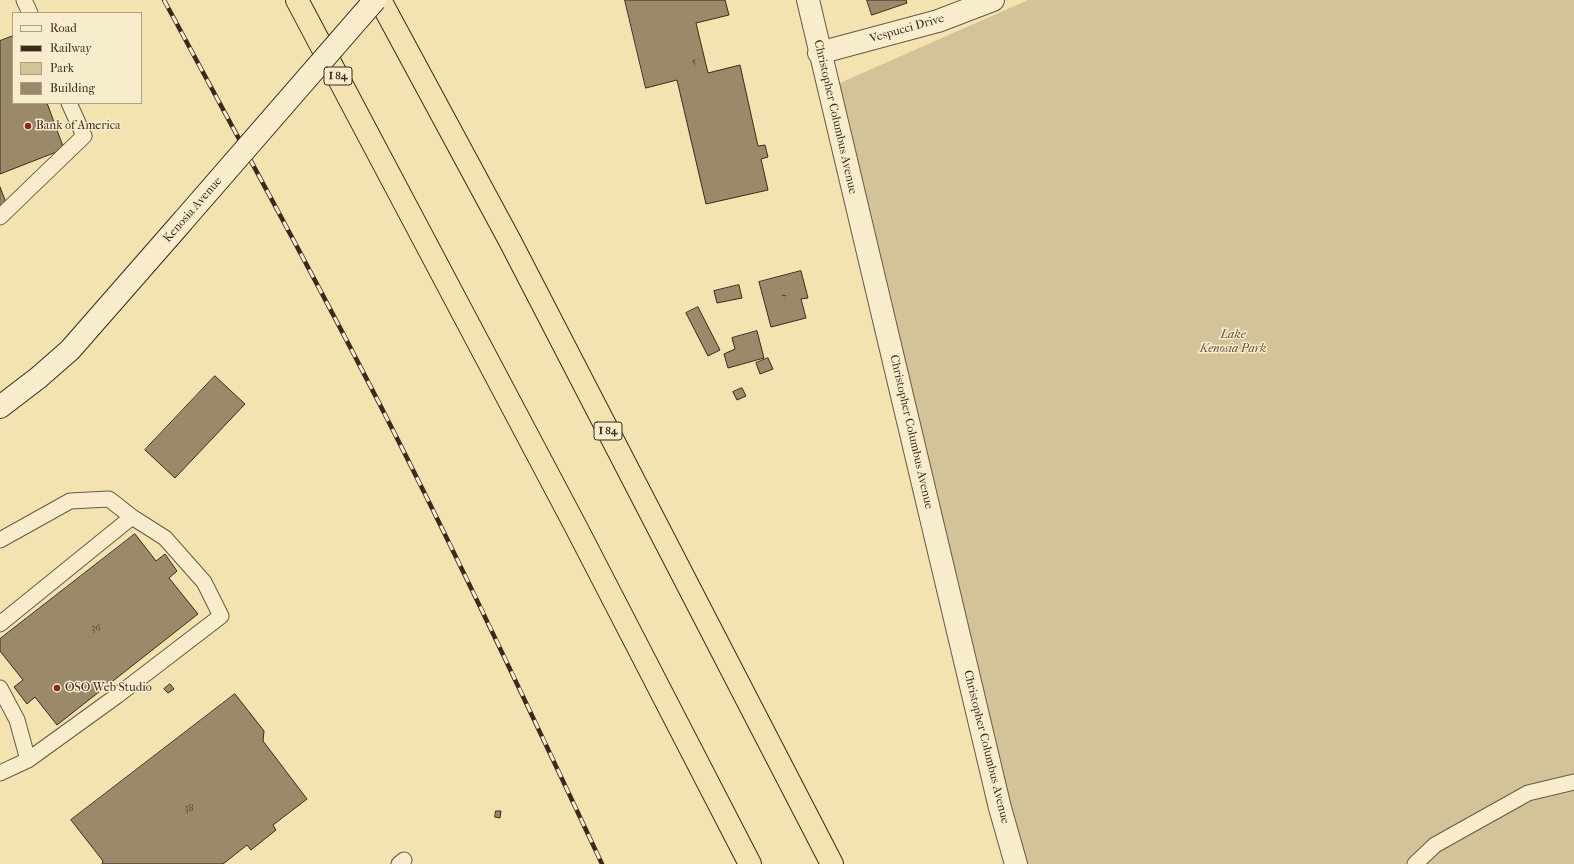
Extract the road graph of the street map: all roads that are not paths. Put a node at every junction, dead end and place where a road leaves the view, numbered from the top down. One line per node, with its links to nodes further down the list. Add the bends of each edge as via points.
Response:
1 (24, 0): 7 (lane)
2 (297, 0): 19 (highway, I 84, via 573,520)
3 (375, 0): 11 (street, Kenosia Avenue, bridge, via 70,350)
4 (380, 0): 20 (highway, I 84, via 510,241)
5 (808, 0): 8 (street, Christopher Columbus Avenue)
6 (993, 0): 8 (street, Vespucci Drive, via 938,21)
7 (30, 12)
8 (819, 52): 21 (street, Christopher Columbus Avenue, via 1000,808)
9 (69, 104): 10 (lane, via 84,136)
10 (0, 217)
11 (0, 407)
12 (132, 517): 13 (lane, via 109,499 70,501); 14 (lane); 16 (lane, via 165,538 204,582 221,616)
13 (0, 540)
14 (0, 624)
15 (0, 688): 16 (lane, via 17,720)
16 (28, 760): 17 (lane)
17 (0, 773)
18 (1574, 782): 22 (lane, via 1528,793 1436,845)
19 (750, 864)
20 (832, 864)
21 (1016, 864)
22 (1415, 864)

